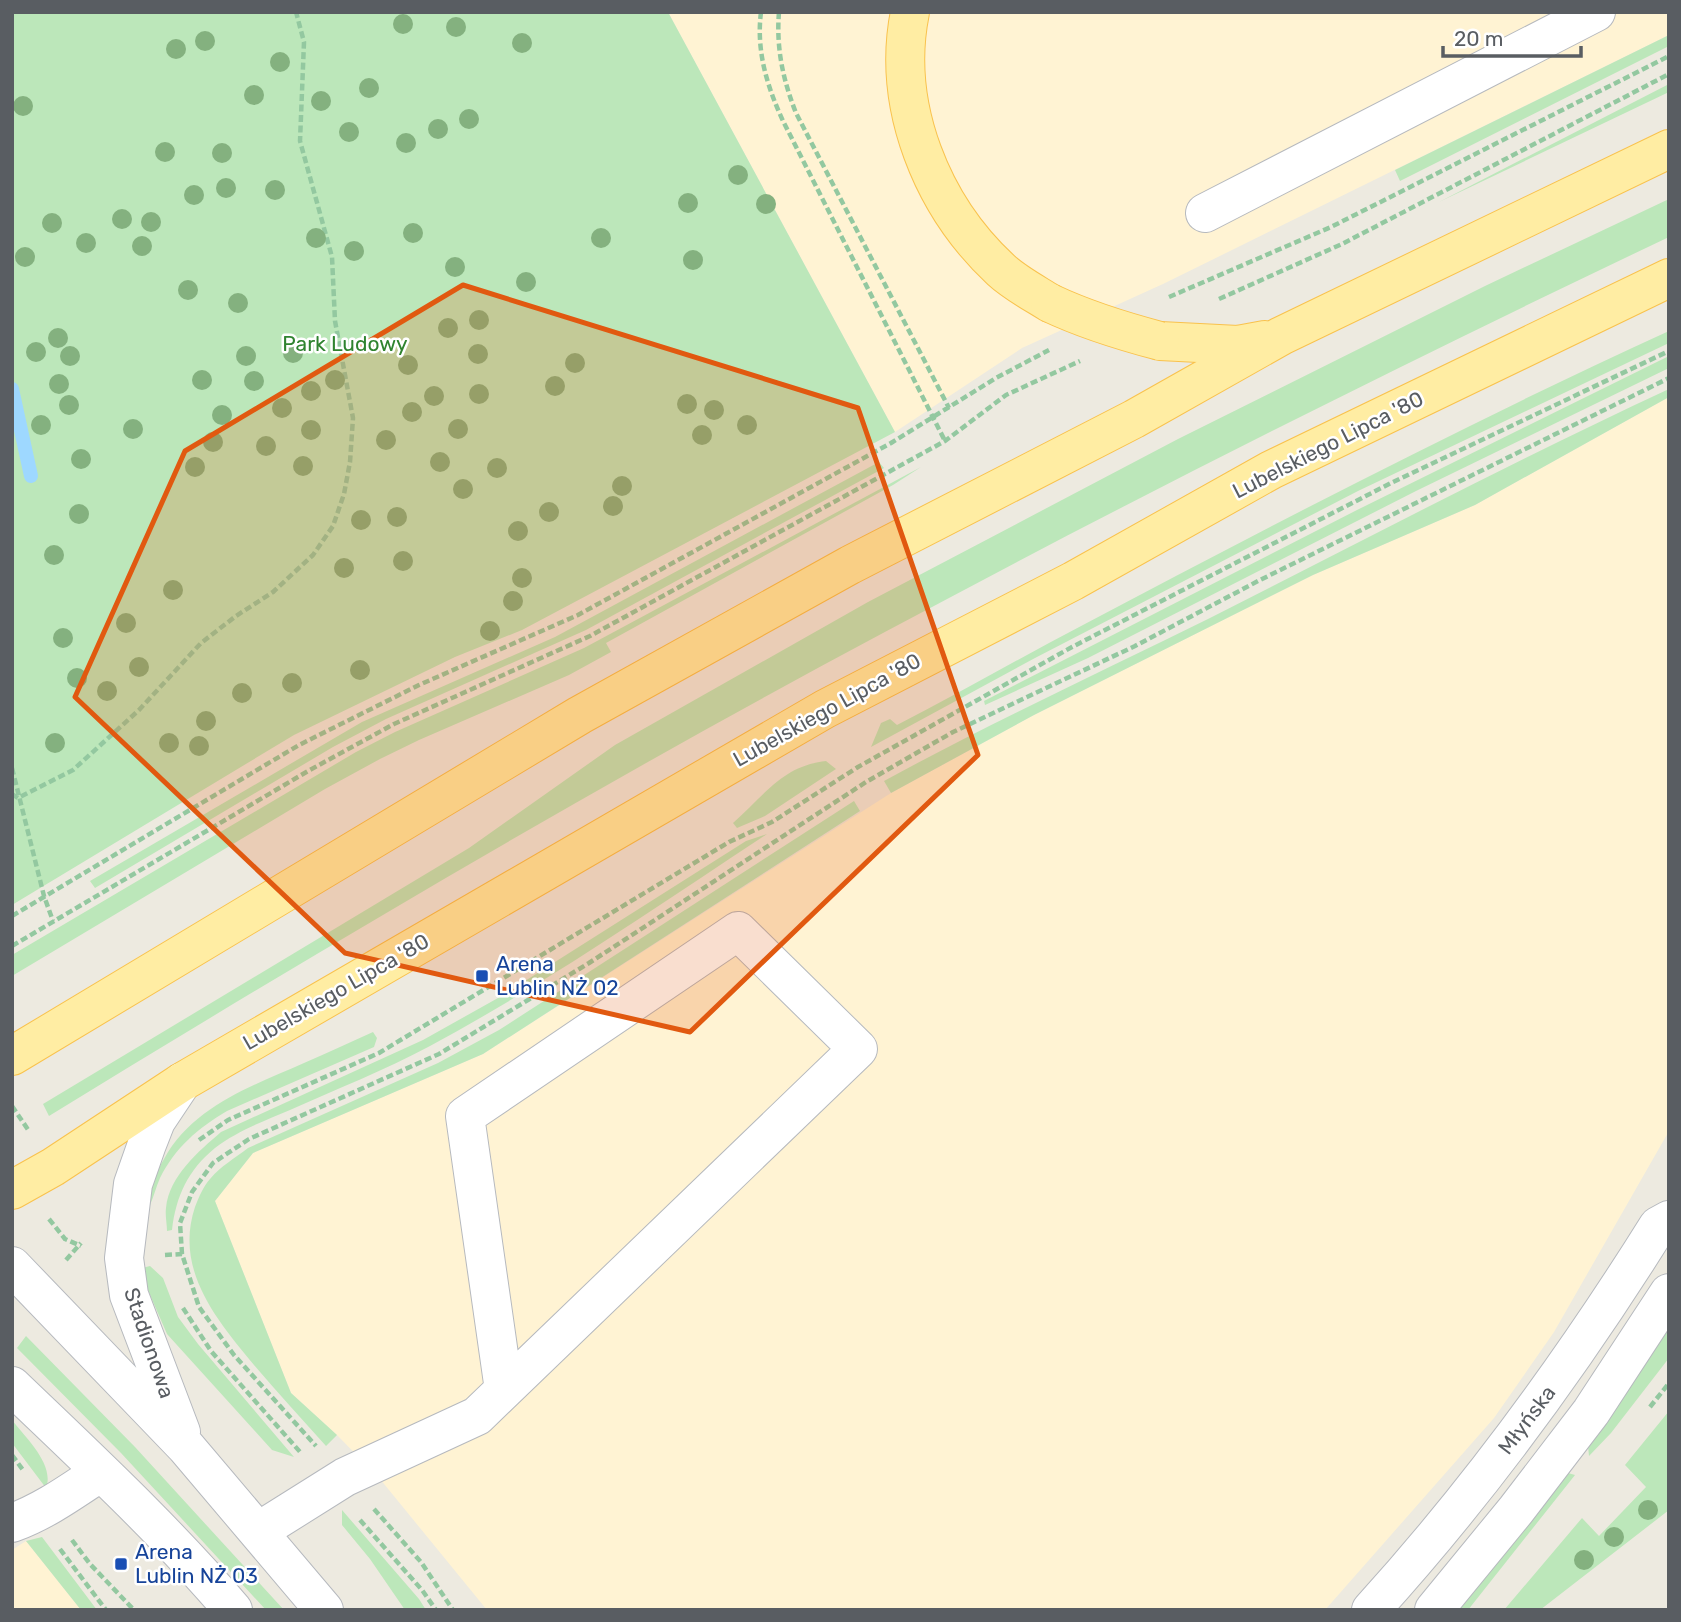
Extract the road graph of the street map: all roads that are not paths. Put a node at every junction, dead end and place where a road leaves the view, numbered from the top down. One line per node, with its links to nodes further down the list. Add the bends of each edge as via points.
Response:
1 (1596, 12): 4 (street)
2 (908, 14): 6 (main road, bridge, via 906,69 923,158 965,232 1002,272 1050,303 1114,329 1160,341 1238,345)
3 (1669, 149): 6 (main road)
4 (1205, 213)
5 (1669, 278): 8 (main road, Lubelskiego Lipca '80, via 1271,470 1073,581 824,709)
6 (1281, 336): 7 (main road, via 1134,419 850,565 580,715)
7 (12, 1056)
8 (182, 1082): 9 (main road, Lubelskiego Lipca '80); 15 (street, Stadionowa, via 146,1144 134,1184 124,1258 129,1295)
9 (19, 1186)
10 (1669, 1220): 21 (street, Młyńska, via 1658,1226 1507,1448)
11 (12, 1266): 15 (street, Stadionowa)
12 (1669, 1293): 22 (street, via 1591,1412)
13 (12, 1385): 16 (street)
14 (504, 1390): 14 (street, via 465,1116 738,931 858,1049); 18 (street, via 477,1416 345,1477)
15 (186, 1447): 18 (street, Stadionowa)
16 (101, 1472): 17 (street, via 42,1511); 19 (street)
17 (12, 1523)
18 (259, 1531): 20 (street, Stadionowa)
19 (233, 1610)
20 (324, 1610)
21 (1371, 1610)
22 (1434, 1610)

